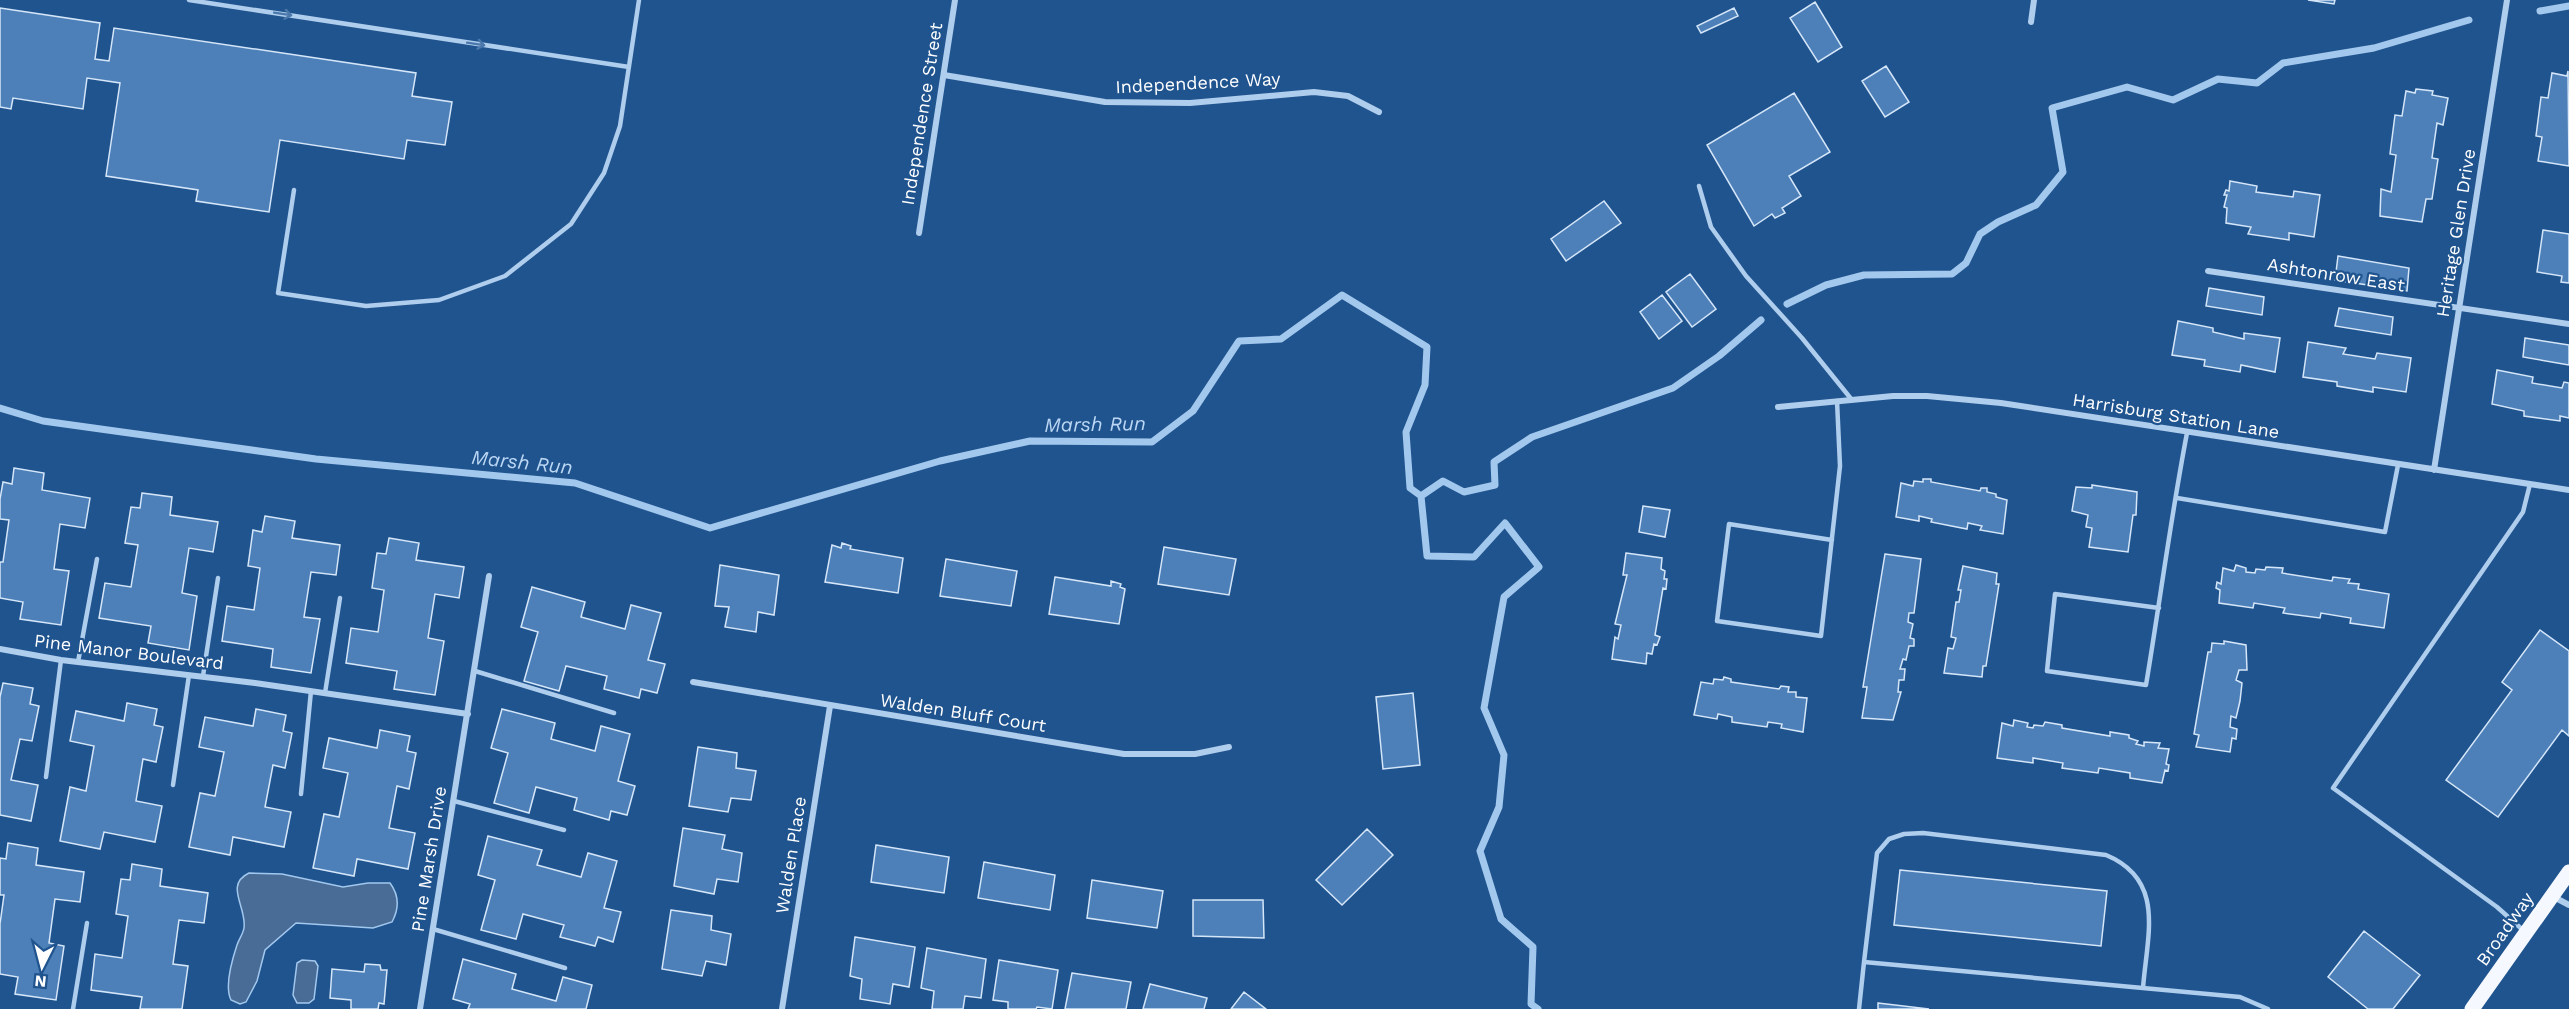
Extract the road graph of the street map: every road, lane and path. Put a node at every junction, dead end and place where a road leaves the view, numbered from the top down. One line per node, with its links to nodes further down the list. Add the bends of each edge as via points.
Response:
1 (189, 0): 7 (lane, one-way to 7)
2 (639, 0): 7 (lane)
3 (955, 0): 8 (street, Independence Street)
4 (2034, 0): 6 (street)
5 (2507, 0): 14 (street, Heritage Glen Drive)
6 (2031, 22)
7 (629, 67): 11 (lane, via 620,126 604,173 571,224 505,276 439,300 366,306 278,293)
8 (944, 75): 9 (street, Independence Way, via 1104,102 1190,103 1314,92 1348,96); 12 (street, Independence Street)
9 (1379, 112)
10 (1699, 186): 16 (lane, via 1711,227 1746,276)
11 (294, 190)
12 (919, 233)
13 (2208, 270): 14 (street, Ashtonrow East)
14 (2460, 308): 15 (street, Ashtonrow East); 21 (street, Heritage Glen Drive)
15 (2569, 324)
16 (1852, 400): 17 (street, Harrisburg Station Lane); 19 (street, Harrisburg Station Lane, via 1893,396 1968,400)
17 (1837, 401): 18 (street, Harrisburg Station Lane); 25 (lane, via 1840,466)
18 (1778, 407)
19 (2187, 433): 20 (street, Harrisburg Station Lane); 24 (lane)
20 (2398, 465): 21 (street, Harrisburg Station Lane); 24 (lane, via 2385,532)
21 (2434, 470): 22 (street, Harrisburg Station Lane)
22 (2530, 484): 23 (street, Harrisburg Station Lane); 54 (lane, via 2523,513 2333,788)
23 (2569, 490)
24 (2177, 498): 30 (lane)
25 (1832, 540): 25 (lane, via 1821,636 1717,621 1729,524)
26 (97, 559): 33 (lane)
27 (489, 576): 34 (street, Pine Marsh Drive)
28 (218, 578): 36 (lane)
29 (340, 598): 39 (lane)
30 (2159, 608): 30 (lane, via 2146,685 2047,671 2055,594)
31 (0, 650): 32 (street, Pine Manor Boulevard)
32 (61, 660): 33 (street, Pine Manor Boulevard); 44 (lane)
33 (78, 662): 35 (street, Pine Manor Boulevard)
34 (475, 671): 41 (lane); 42 (street, Pine Marsh Drive)
35 (189, 675): 36 (street, Pine Manor Boulevard); 45 (lane)
36 (203, 676): 38 (street, Pine Manor Boulevard)
37 (693, 682): 40 (street, Walden Bluff Court)
38 (311, 691): 39 (street); 46 (lane)
39 (325, 693): 42 (street)
40 (830, 706): 43 (street, Walden Bluff Court, via 1124,754 1194,754); 60 (street, Walden Place)
41 (614, 713)
42 (468, 714): 47 (street, Pine Marsh Drive)
43 (1229, 747)
44 (46, 777)
45 (173, 785)
46 (301, 794)
47 (454, 801): 48 (lane); 53 (street, Pine Marsh Drive)
48 (564, 830)
49 (2569, 872): 50 (main road, Broadway)
50 (2552, 896): 51 (street); 54 (main road, Broadway)
51 (2569, 905)
52 (87, 922): 58 (lane)
53 (433, 929): 56 (lane); 59 (street, Pine Marsh Drive)
54 (2526, 932): 63 (main road, Broadway)
55 (1864, 962): 57 (lane); 57 (lane, via 1877,854 1889,839 1923,833 2106,855 2125,863 2140,878 2148,898); 61 (lane)
56 (565, 968)
57 (2143, 988): 62 (lane, via 2240,997)
58 (72, 1009)
59 (420, 1009)
60 (782, 1009)
61 (1859, 1009)
62 (2268, 1009)
63 (2472, 1009)

